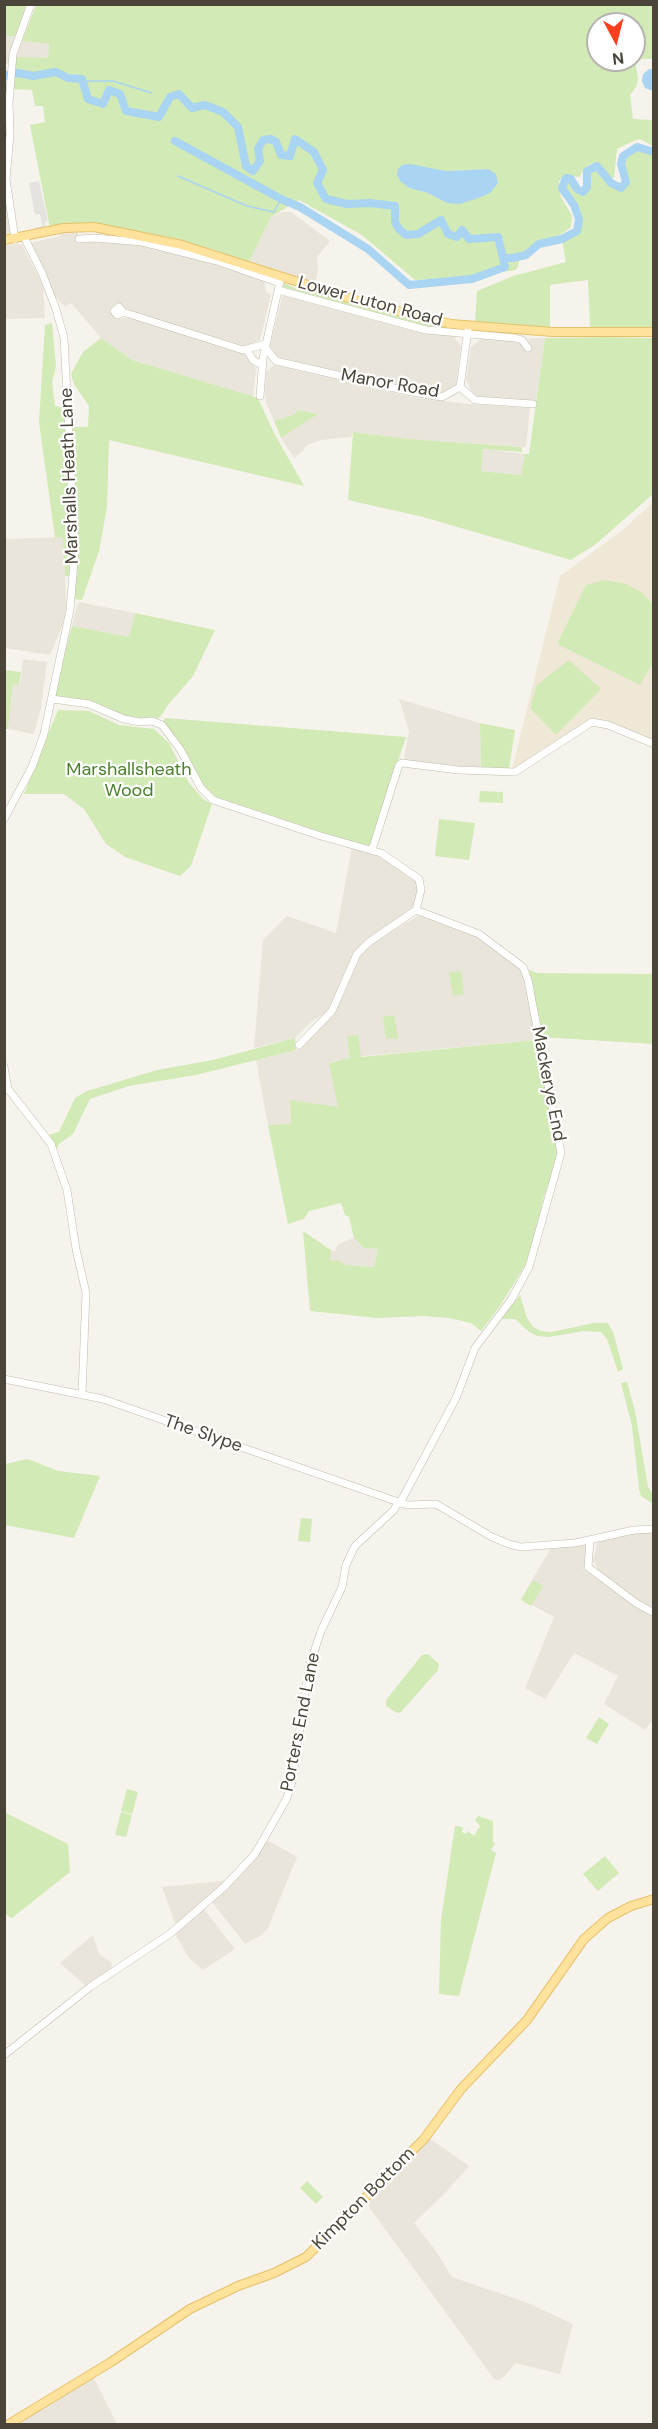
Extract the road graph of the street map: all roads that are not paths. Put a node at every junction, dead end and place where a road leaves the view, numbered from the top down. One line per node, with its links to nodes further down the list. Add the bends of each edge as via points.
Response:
1 (31, 4): 3 (street, Marshalls Heath Lane, via 12,60 9,110 6,179)
2 (94, 227): 3 (main road, Lower Luton Road, via 64,228); 4 (street); 7 (main road, Lower Luton Road, via 191,248)
3 (20, 238): 6 (main road, Lower Luton Road); 19 (street, Marshalls Heath Lane, via 52,300 64,338 75,549 70,610)
4 (94, 238): 5 (street, Lower Luton Road); 7 (street, Lower Luton Road, via 178,250)
5 (79, 239)
6 (4, 240)
7 (280, 283): 9 (main road, Lower Luton Road); 11 (street)
8 (123, 312): 13 (street)
9 (468, 331): 10 (main road, Lower Luton Road); 12 (street, Lower Luton Road, via 515,338); 16 (street)
10 (654, 332)
11 (266, 346): 13 (street); 14 (street); 15 (street)
12 (528, 348)
13 (247, 350): 15 (street)
14 (276, 361): 15 (street); 16 (street, Manor Road, via 428,395 445,396)
15 (262, 366): 17 (street)
16 (460, 387): 18 (street, Manor Road, via 475,400)
17 (260, 396)
18 (533, 404)
19 (52, 699): 21 (street, Marshalls Heath Lane, via 32,768); 22 (street, via 89,704 124,718 162,724 201,788 213,800)
20 (654, 744): 22 (street, via 592,722 515,772 402,763)
21 (4, 819)
22 (372, 850): 23 (street, via 420,879 422,890)
23 (416, 910): 24 (street, via 357,954 333,1011); 28 (street, Mackerye End, via 479,934 523,967 561,1153 529,1267 511,1300 475,1348 456,1398)
24 (299, 1045)
25 (4, 1067): 27 (street, via 8,1089 51,1144 67,1190 86,1293)
26 (4, 1380): 27 (street, The Slype)
27 (82, 1394): 28 (street, The Slype)
28 (399, 1502): 29 (street, The Slype); 30 (street, Porters End Lane)
29 (409, 1506): 30 (street); 32 (street, via 436,1504 492,1537 521,1547)
30 (394, 1510): 35 (street, Porters End Lane, via 356,1546 346,1565 342,1587 309,1667 292,1782 255,1854 171,1933 90,1987)
31 (654, 1529): 32 (street)
32 (590, 1541): 33 (street, via 588,1567)
33 (654, 1613)
34 (654, 1899): 36 (main road, Kimpton Bottom, via 608,1918 584,1939 527,2020 461,2089 424,2139 306,2257 190,2309)
35 (4, 2055)
36 (9, 2424)

